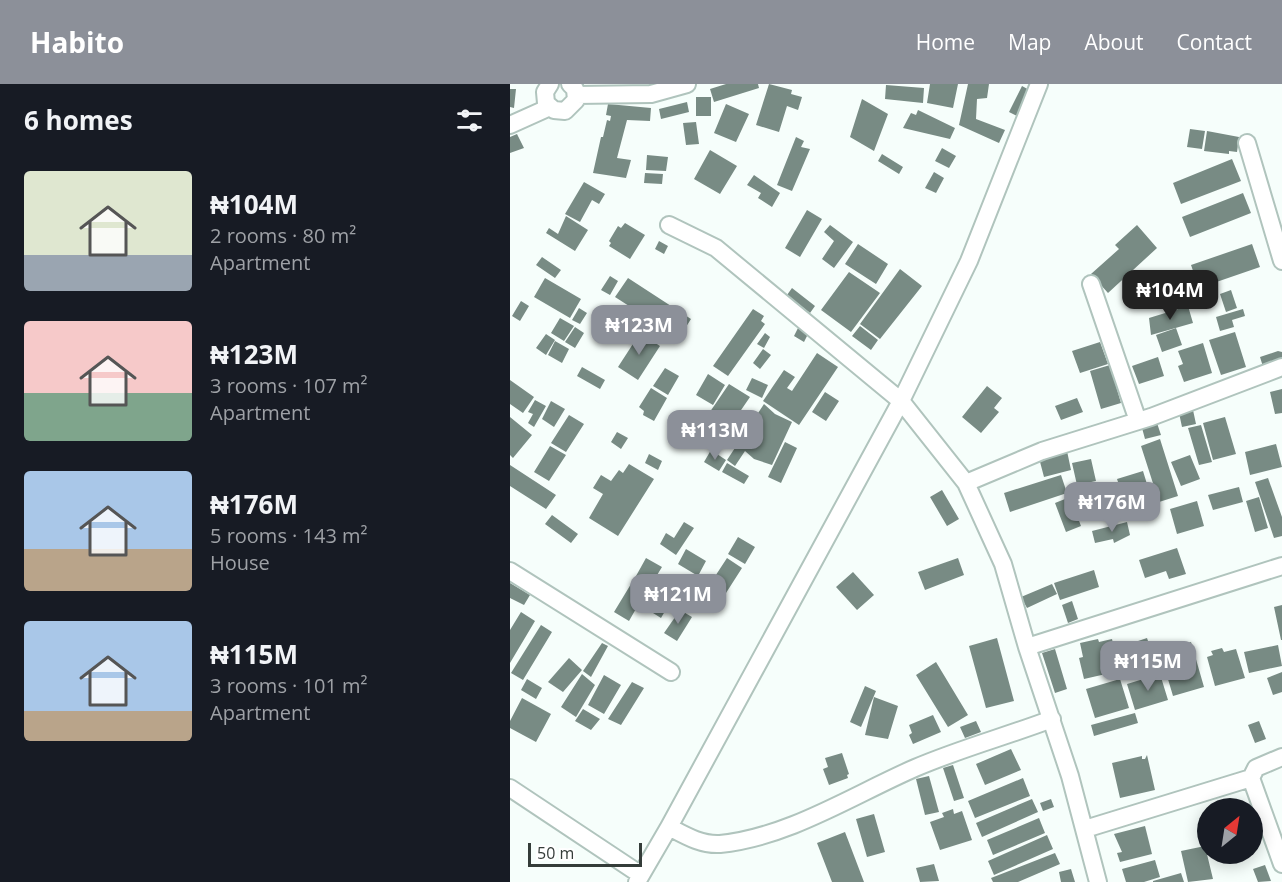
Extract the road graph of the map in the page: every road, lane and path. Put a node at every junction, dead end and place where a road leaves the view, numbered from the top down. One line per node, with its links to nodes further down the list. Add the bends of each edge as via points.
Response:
1 (550, 84): 6 (street, via 545,98)
2 (687, 84): 5 (street, via 651,94)
3 (1039, 84): 13 (street, via 969,261)
4 (573, 89): 5 (street); 6 (street, via 574,105 565,111)
5 (600, 89)
6 (550, 107): 7 (street)
7 (510, 124)
8 (1247, 143): 10 (street)
9 (669, 225): 13 (street, via 716,248)
10 (1282, 261)
11 (1090, 284): 14 (street)
12 (1282, 367): 14 (street)
13 (901, 401): 15 (street); 24 (street)
14 (1138, 421): 15 (street, via 1041,451)
15 (966, 483): 18 (street, via 1003,564)
16 (1282, 566): 18 (street)
17 (510, 571): 19 (street)
18 (1027, 647): 20 (street)
19 (671, 672)
20 (1052, 719): 24 (street, via 934,760 755,838 718,844 694,841); 25 (street)
21 (1282, 757): 22 (street, via 1256,768)
22 (1251, 778): 25 (street); 26 (street)
23 (510, 788): 27 (street)
24 (669, 827): 27 (street)
25 (1085, 829): 28 (street)
26 (1282, 864)
27 (639, 879)
28 (1098, 882)

